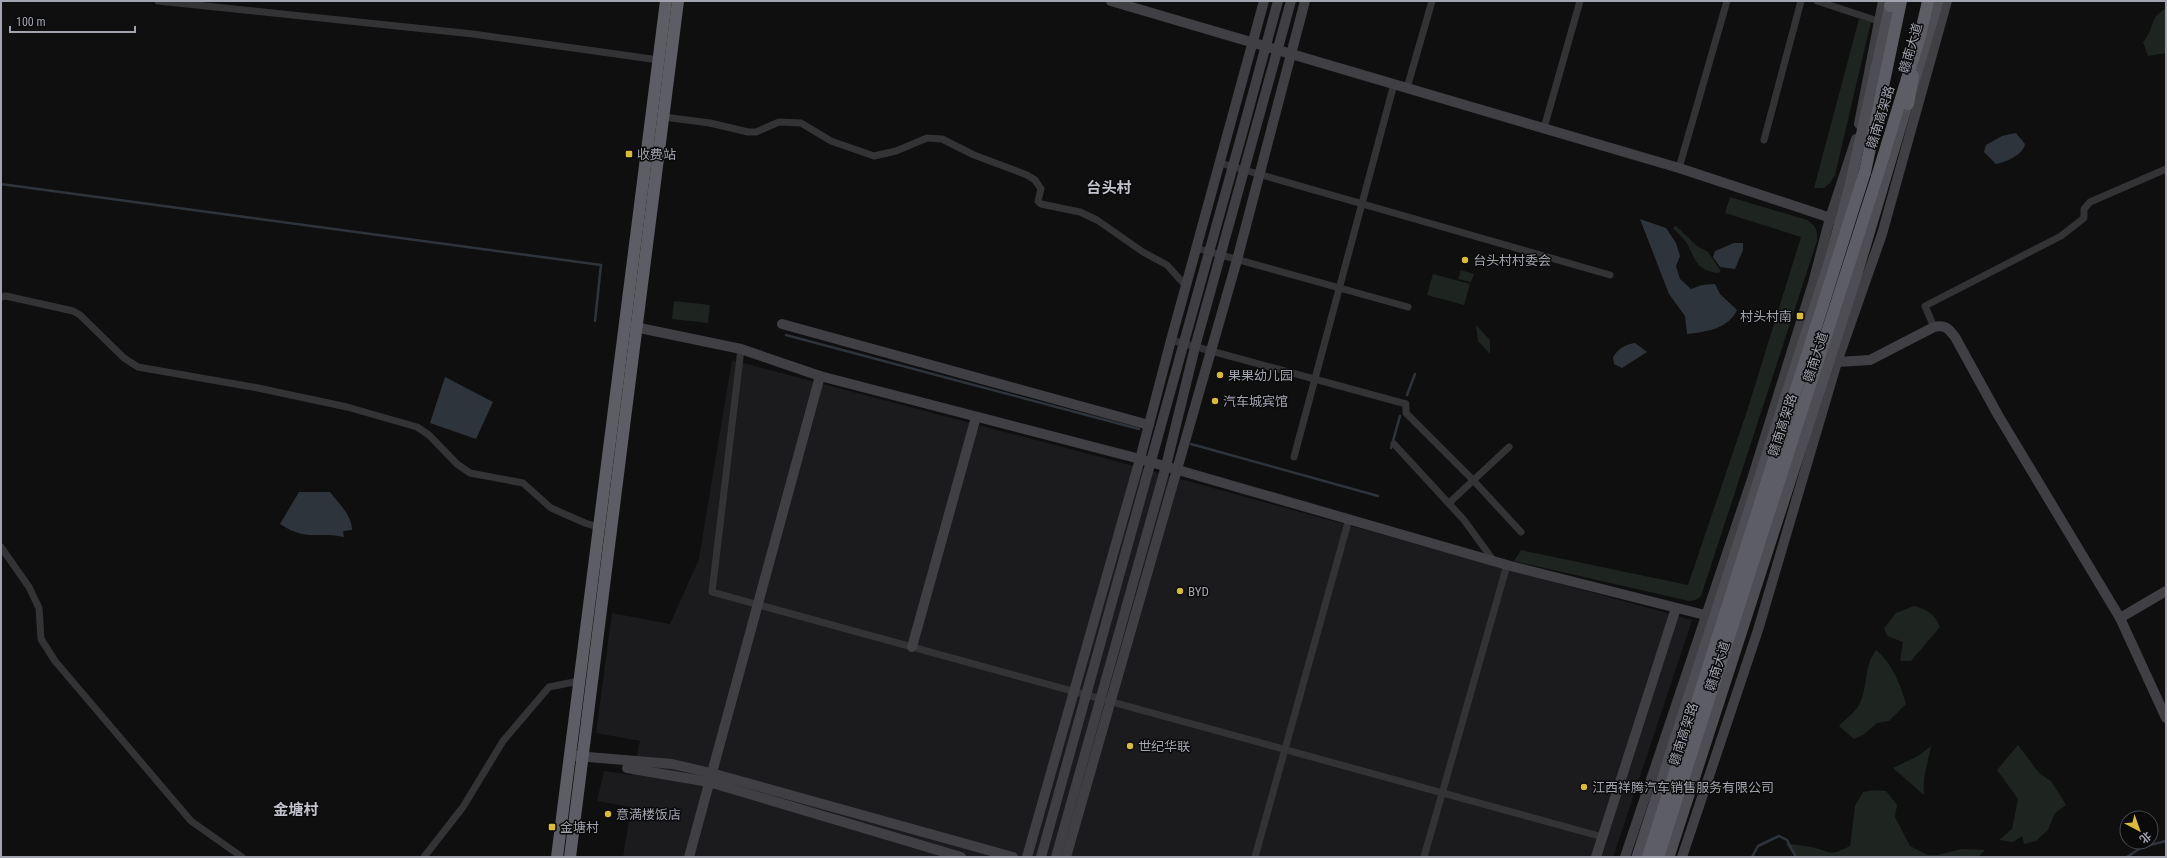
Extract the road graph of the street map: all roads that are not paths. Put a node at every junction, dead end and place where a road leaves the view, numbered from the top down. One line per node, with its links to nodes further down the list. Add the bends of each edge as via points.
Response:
1 (158, 1): 24 (street, via 473,34)
2 (666, 1): 24 (highway)
3 (678, 1): 28 (highway)
4 (1111, 1): 20 (street)
5 (1264, 1): 20 (street)
6 (1278, 1): 21 (street)
7 (1291, 1): 22 (street)
8 (1305, 1): 23 (street)
9 (1432, 1): 26 (street)
10 (1580, 1): 29 (street)
11 (1727, 1): 33 (street)
12 (1801, 1): 30 (street)
13 (1817, 1): 18 (street)
14 (1928, 1): 19 (highway, 赣南高架路)
15 (1938, 1): 27 (main road, 赣南大道)
16 (1947, 1): 43 (street)
17 (1891, 2): 18 (street); 37 (main road, 赣南大道); 116 (highway, 赣南高架路, bridge, via 1865,172)
18 (1878, 21): 40 (street, via 1855,143)
19 (1920, 36): 27 (highway); 117 (highway, 赣南高架路, bridge)
20 (1253, 42): 21 (street); 31 (street)
21 (1266, 46): 22 (street); 32 (street)
22 (1276, 49): 23 (street); 34 (street)
23 (1292, 54): 25 (street); 36 (street)
24 (659, 60): 56 (highway)
25 (1394, 84): 26 (street); 39 (street)
26 (1407, 88): 29 (street)
27 (1908, 104): 38 (main road, 赣南大道)
28 (664, 117): 51 (street, via 710,123 748,132 756,132 779,122 801,123 831,141 874,156 896,151 927,138 942,139 1026,175 1041,189 1038,201 1041,204 1080,212 1097,220 1143,252 1167,264); 56 (highway)
29 (1544, 128): 33 (street)
30 (1764, 140)
31 (1220, 163): 32 (street); 44 (street)
32 (1232, 166): 34 (street); 45 (street)
33 (1679, 168): 40 (street)
34 (1243, 169): 36 (street); 46 (street)
35 (2166, 169): 57 (street, via 2090,202 2084,209 2084,218 2061,236 1925,306)
36 (1258, 174): 39 (street); 47 (street)
37 (1850, 186): 38 (main road); 41 (main road, 赣南大道)
38 (1881, 196): 42 (main road, 赣南大道)
39 (1362, 204): 50 (street); 52 (street)
40 (1830, 218): 41 (street); 86 (street, via 1813,283 1754,472)
41 (1841, 221): 42 (street); 48 (main road, 赣南大道)
42 (1870, 229): 43 (street); 49 (main road, 赣南大道)
43 (1882, 234): 63 (street)
44 (1196, 248): 45 (street); 51 (street)
45 (1209, 252): 46 (street); 59 (street)
46 (1220, 255): 47 (street); 60 (street)
47 (1237, 260): 52 (street); 62 (street)
48 (1828, 266): 49 (main road); 115 (main road, 赣南大道)
49 (1857, 274): 118 (main road, 赣南大道)
50 (1610, 275)
51 (1186, 285): 58 (street)
52 (1340, 288): 54 (street); 65 (street)
53 (1, 297): 78 (street, via 73,311 124,358 138,366 347,407 417,427 470,473 523,483 551,508)
54 (1408, 307)
55 (782, 324): 67 (street)
56 (631, 326): 61 (street); 78 (highway); 96 (highway, via 609,534)
57 (1934, 327): 63 (street, via 1870,360); 87 (street, via 1942,325 1955,337 2002,422)
58 (1170, 340): 59 (street); 67 (street)
59 (1183, 343): 60 (street); 72 (street)
60 (1195, 347): 62 (street); 73 (street)
61 (741, 349): 64 (street); 84 (street, via 712,592)
62 (1211, 351): 65 (street); 74 (street)
63 (1836, 362): 119 (street, via 1758,630)
64 (820, 376): 66 (street); 84 (street)
65 (1315, 380): 70 (street); 75 (street, via 1406,404 1406,413)
66 (976, 416): 71 (street); 88 (street)
67 (1149, 424): 71 (street)
68 (1394, 444): 76 (street)
69 (1509, 447): 75 (street)
70 (1294, 457)
71 (1140, 459): 72 (street); 90 (street)
72 (1152, 462): 73 (street); 91 (street)
73 (1166, 466): 74 (street); 92 (street)
74 (1177, 470): 77 (street); 93 (street)
75 (1473, 480): 76 (street); 79 (street)
76 (1449, 503): 81 (street)
77 (1349, 519): 81 (street); 95 (street)
78 (598, 527): 89 (highway)
79 (1521, 532)
80 (1, 547): 100 (street, via 30,587 39,608 41,639 54,661 191,821)
81 (1493, 560): 82 (street)
82 (1507, 565): 85 (street); 98 (street)
83 (2166, 591): 87 (street)
84 (758, 604): 88 (street); 97 (street)
85 (1676, 608): 86 (street); 99 (street)
86 (1705, 615): 114 (street)
87 (2120, 618): 94 (street)
88 (912, 647): 90 (street)
89 (579, 682): 96 (highway); 101 (street, via 549,687 503,741 463,807)
90 (1075, 692): 91 (street); 107 (street)
91 (1086, 695): 92 (street); 108 (street)
92 (1099, 698): 93 (street); 109 (street)
93 (1110, 701): 95 (street); 110 (street)
94 (2166, 718)
95 (1285, 750): 98 (street); 111 (street)
96 (576, 758): 97 (street); 102 (highway); 103 (highway)
97 (710, 778): 104 (street); 105 (street); 106 (street)
98 (1442, 793): 99 (street); 112 (street)
99 (1603, 837): 113 (street)
100 (242, 857)
101 (424, 857)
102 (557, 857)
103 (570, 857)
104 (688, 857)
105 (961, 857)
106 (1013, 857)
107 (1027, 857)
108 (1041, 857)
109 (1056, 857)
110 (1066, 857)
111 (1255, 857)
112 (1424, 857)
113 (1596, 857)
114 (1625, 857)
115 (1637, 857)
116 (1648, 857)
117 (1658, 857)
118 (1669, 857)
119 (1682, 857)

